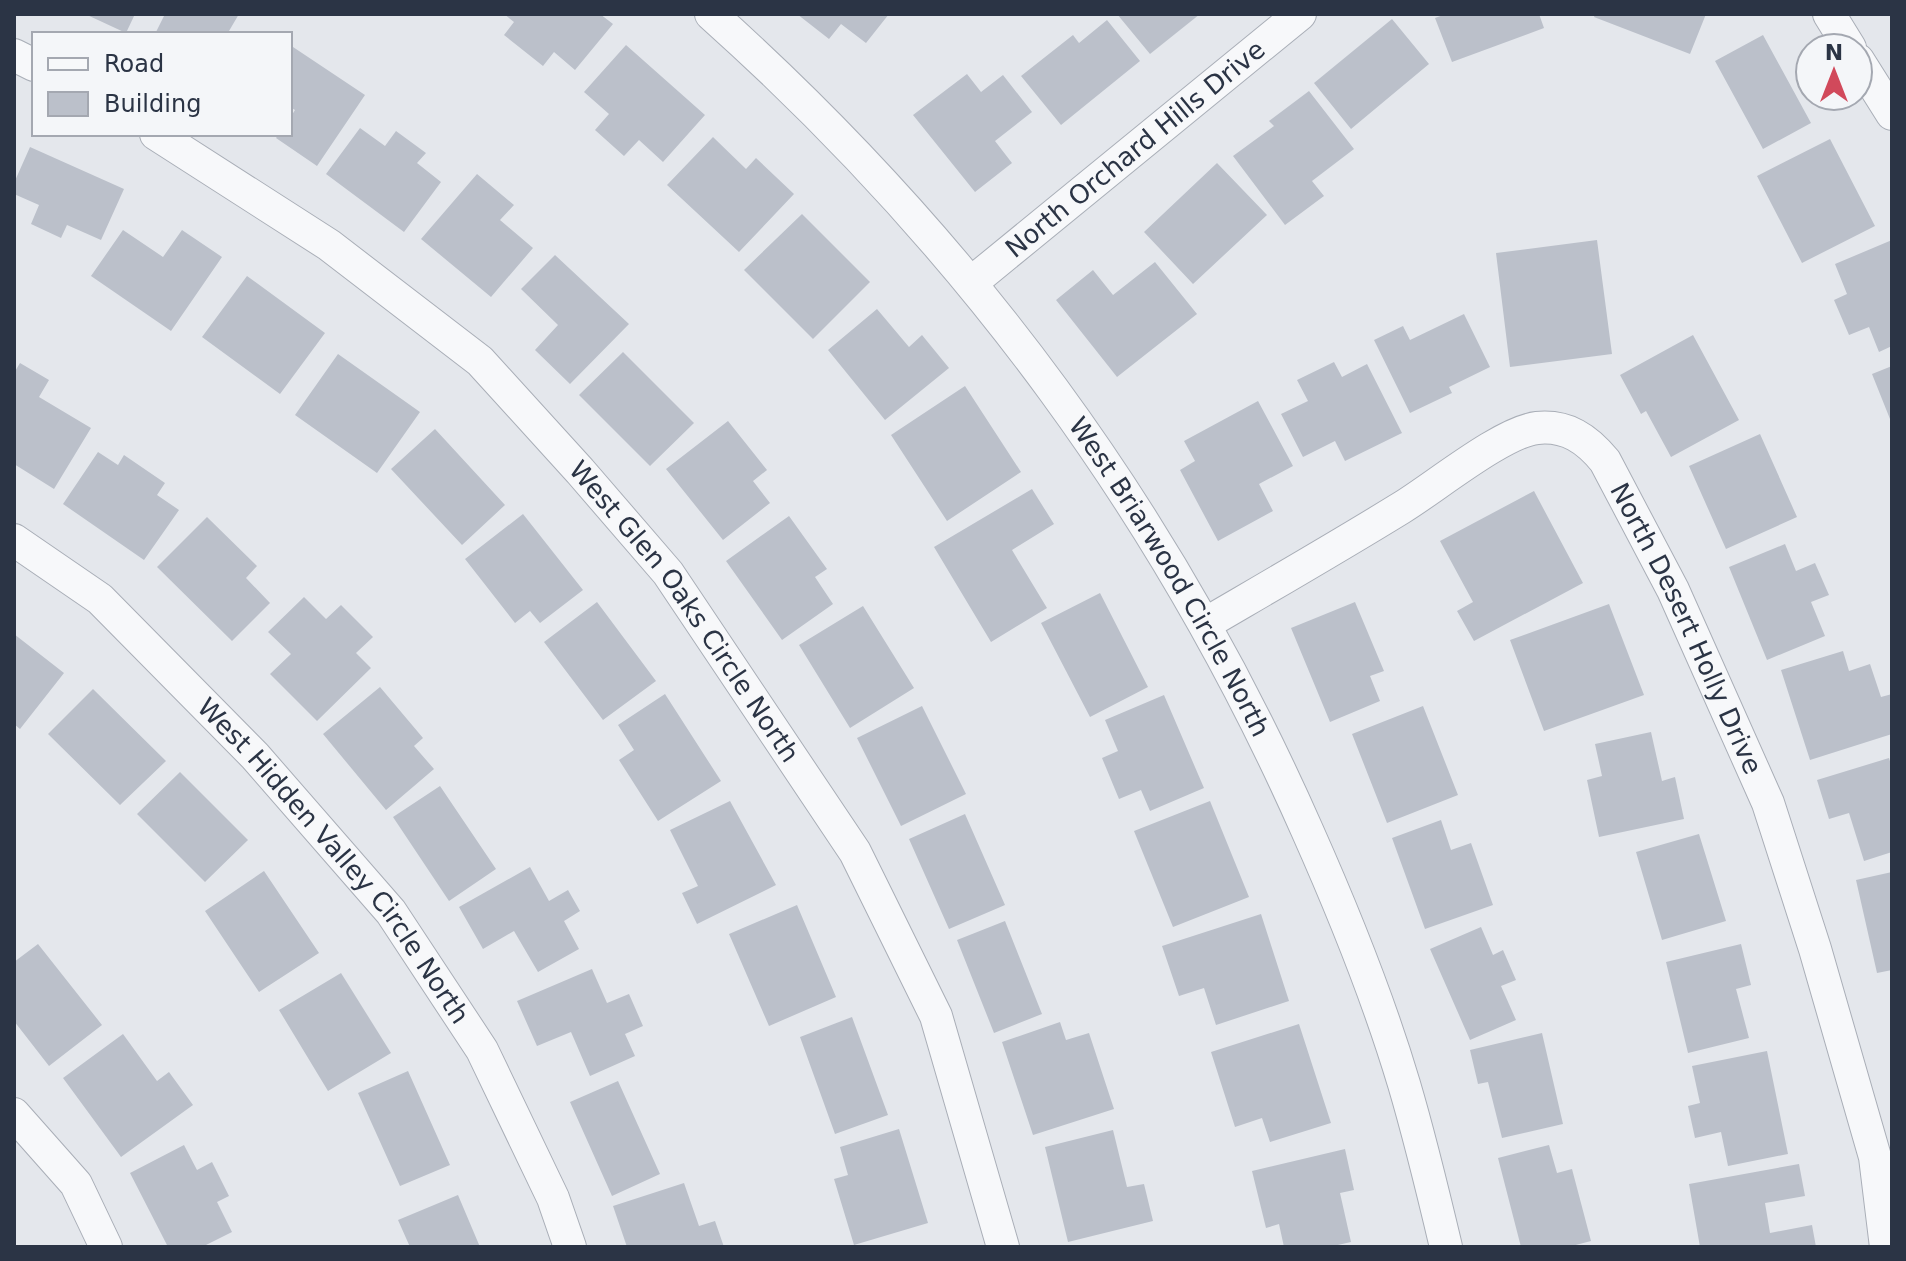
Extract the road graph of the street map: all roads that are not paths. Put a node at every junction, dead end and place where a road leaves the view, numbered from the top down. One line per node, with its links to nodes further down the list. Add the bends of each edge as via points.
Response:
1 (711, 14): 10 (street, West Briarwood Circle North, via 837,132)
2 (1300, 14): 10 (street, North Orchard Hills Drive)
3 (1829, 14): 4 (street)
4 (1840, 32)
5 (14, 55): 6 (street)
6 (32, 64)
7 (1874, 85): 8 (street)
8 (1892, 114)
9 (159, 136): 16 (street, West Glen Oaks Circle North, via 329,245 480,361 668,573 862,866 936,1016)
10 (971, 283): 12 (street, West Briarwood Circle North, via 1095,445)
11 (14, 540): 15 (street, West Hidden Valley Circle North, via 100,599 255,756 391,912 482,1050 553,1198)
12 (1205, 624): 17 (street, West Briarwood Circle North, via 1287,785 1367,975 1403,1082); 18 (street, North Desert Holly Drive, via 1521,431 1559,428 1594,447 1673,590 1768,803 1875,1157)
13 (14, 1114): 14 (street, via 76,1184)
14 (106, 1247)
15 (570, 1247)
16 (1003, 1247)
17 (1446, 1247)
18 (1886, 1247)

